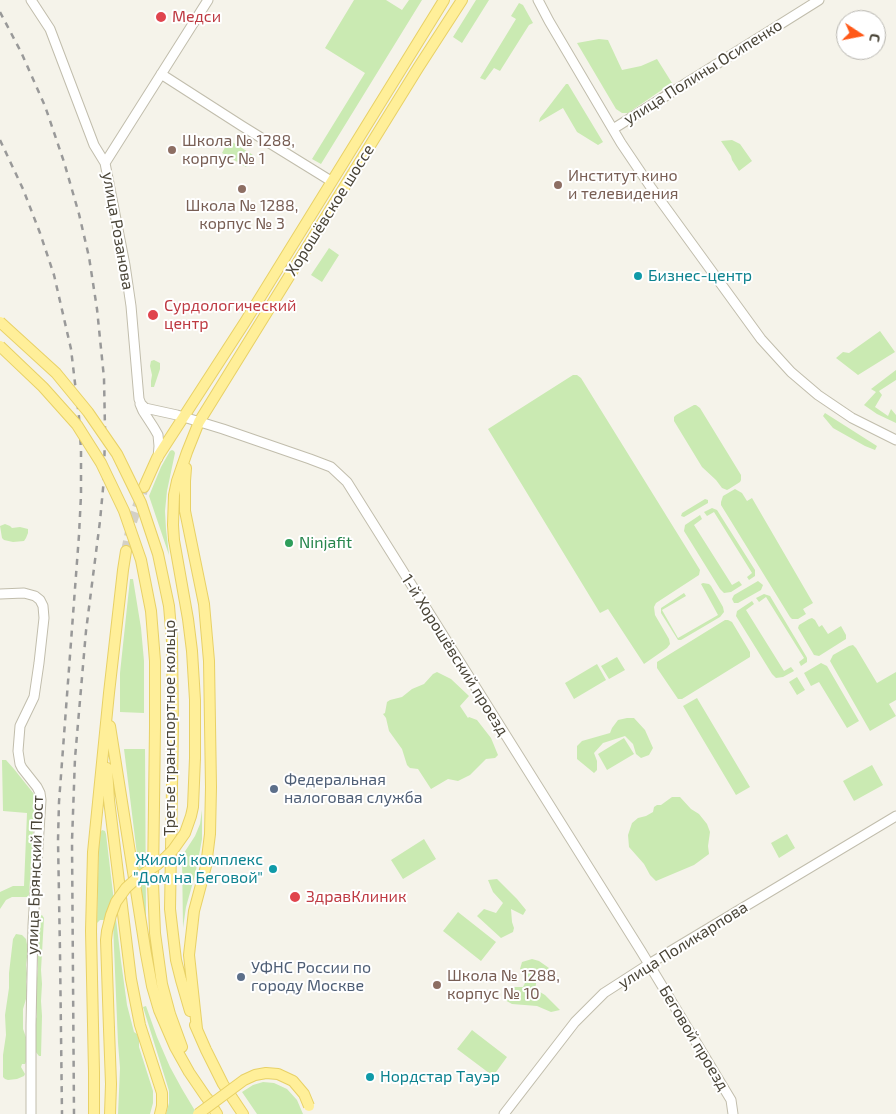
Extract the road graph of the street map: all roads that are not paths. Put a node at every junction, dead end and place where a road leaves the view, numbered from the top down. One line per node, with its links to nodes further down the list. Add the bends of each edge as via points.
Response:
1 (31, 0): 9 (street, улица Розанова, via 50,28 94,146)
2 (208, 0): 7 (street)
3 (444, 0): 10 (main road, Хорошёвское шоссе)
4 (462, 0): 15 (main road, Хорошёвское шоссе)
5 (538, 0): 8 (street)
6 (819, 0): 8 (street, улица Полины Осипенко)
7 (161, 74): 9 (street); 10 (street)
8 (613, 129): 16 (street, via 652,189 775,356 830,404)
9 (105, 163): 13 (street, улица Розанова, via 131,306)
10 (331, 181): 14 (main road, Хорошёвское шоссе)
11 (0, 322): 25 (main road, Третье транспортное кольцо, bridge, via 56,373 117,454 141,503 158,554 169,606 172,650 170,910 178,966)
12 (0, 346): 26 (main road, Третье транспортное кольцо, bridge, via 43,387 77,426 101,463 124,511 141,560 151,610 155,661 153,882 158,958 179,1041)
13 (139, 399): 14 (street, via 144,407); 17 (street, via 158,435)
14 (183, 417): 15 (street); 17 (main road, Хорошёвское шоссе)
15 (200, 422): 24 (street, 1-й Хорошёвский проезд, via 331,467 347,482); 25 (main road, via 190,448 184,489 187,525 204,604 209,661 210,834 190,932 189,955); 30 (main road, bridge, via 177,480 173,510 174,540 192,650 195,700 193,807 185,834 173,850 126,888 111,916 106,940)
16 (896, 440)
17 (158, 458): 18 (main road, Хорошёвское шоссе)
18 (144, 487)
19 (126, 551): 21 (main road)
20 (0, 594): 28 (street, улица Брянский Пост, via 35,596 43,606 44,618 33,701 19,729 18,751 20,764 37,787 41,800 33,925)
21 (109, 693): 22 (main road); 26 (main road, via 112,742 150,978 172,1040)
22 (106, 719): 29 (main road, via 91,895); 31 (main road, via 109,800 131,979 140,1025 161,1086)
23 (896, 816): 24 (street, улица Поликарпова)
24 (649, 964): 35 (street, улица Поликарпова, via 604,993 576,1022); 36 (street, Беговой проезд, via 732,1100)
25 (197, 1029): 34 (main road, Третье транспортное кольцо, via 223,1084)
26 (206, 1098): 33 (main road, Третье транспортное кольцо)
27 (310, 1110): 32 (main road, bridge, via 304,1094 293,1082 278,1074 266,1073 244,1080)
28 (31, 1114)
29 (94, 1114)
30 (110, 1114)
31 (160, 1114)
32 (198, 1114)
33 (217, 1114)
34 (243, 1114)
35 (504, 1114)
36 (732, 1114)

